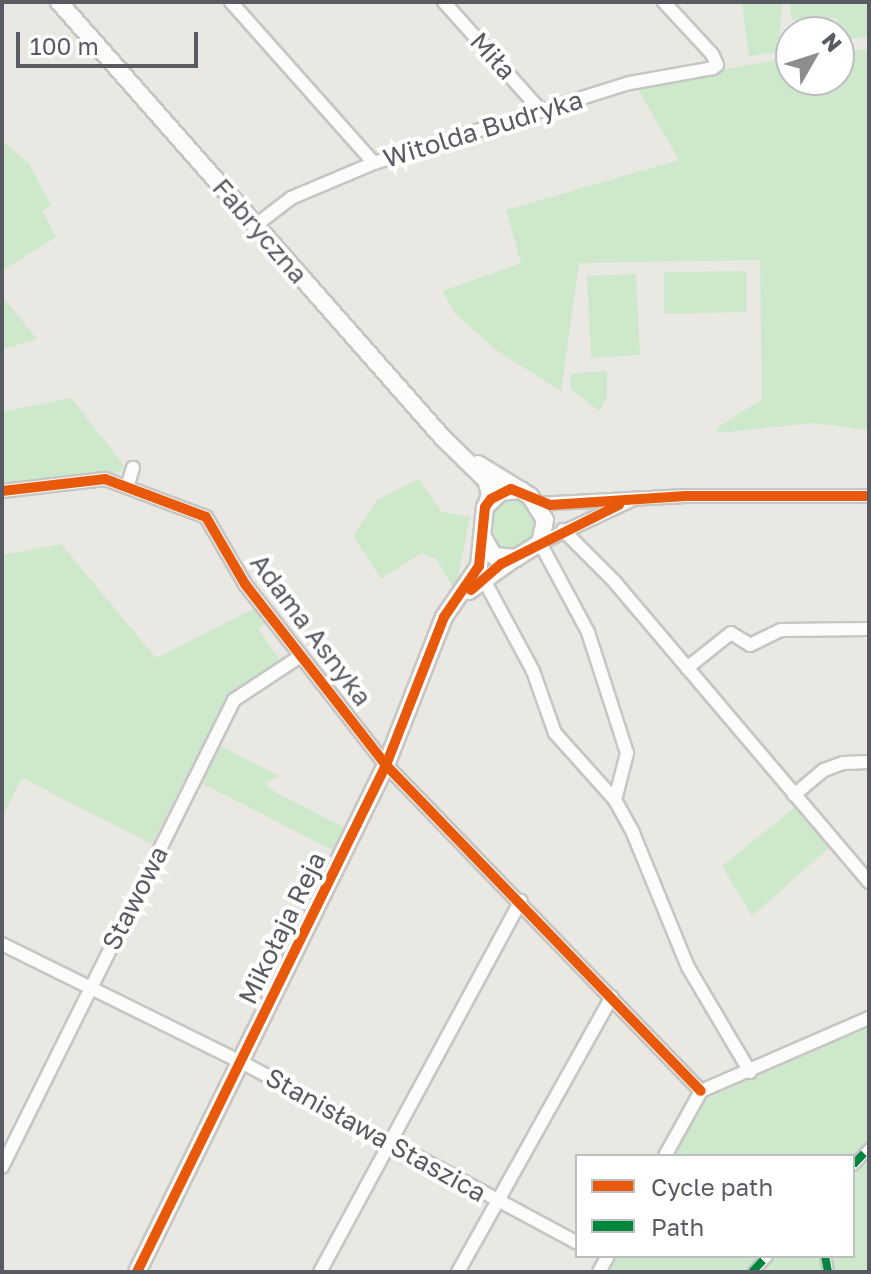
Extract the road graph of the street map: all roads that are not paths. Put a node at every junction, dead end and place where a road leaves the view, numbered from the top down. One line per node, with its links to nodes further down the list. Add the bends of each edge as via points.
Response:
1 (59, 2): 7 (street, Fabryczna)
2 (231, 2): 6 (street)
3 (444, 2): 5 (street, Miła)
4 (664, 2): 5 (street, Witolda Budryka, via 715,59 713,68 630,83)
5 (541, 111): 6 (street, Witolda Budryka)
6 (374, 163): 7 (street, Witolda Budryka, via 291,198)
7 (256, 225): 8 (street, Fabryczna)
8 (464, 458): 11 (street, Fabryczna); 16 (street, Fabryczna, via 489,485)
9 (133, 468): 10 (street)
10 (128, 484): 12 (street, Adama Asnyka, via 105,479); 23 (street, Adama Asnyka, via 212,523 245,584)
11 (521, 490): 15 (street); 16 (street, via 501,492)
12 (2, 491)
13 (869, 496): 14 (street)
14 (634, 499): 15 (street); 17 (street)
15 (537, 504): 19 (street, via 545,528)
16 (485, 507): 18 (street)
17 (563, 530): 19 (street); 24 (street)
18 (484, 537): 20 (street, via 494,556); 21 (street)
19 (540, 543): 20 (street); 28 (street, via 581,615 627,753)
20 (516, 558): 21 (street)
21 (481, 573): 26 (street, Mikołaja Reja, via 457,599 436,635); 28 (street, via 533,671 555,733)
22 (869, 629): 24 (street, via 781,630 750,645 731,633)
23 (299, 657): 26 (street, Adama Asnyka); 32 (street, Stawowa, via 234,700)
24 (687, 668): 27 (street)
25 (869, 762): 27 (street, via 824,770)
26 (386, 765): 30 (street, Adama Asnyka); 35 (street, Mikołaja Reja)
27 (794, 795): 29 (street)
28 (615, 800): 36 (street, via 688,967)
29 (869, 882)
30 (521, 901): 33 (street, Adama Asnyka); 38 (street)
31 (2, 944): 32 (street, Stanisława Staszica)
32 (90, 989): 35 (street, Stanisława Staszica); 42 (street, Stawowa)
33 (612, 997): 37 (street, Adama Asnyka); 43 (street)
34 (869, 1018): 36 (street)
35 (240, 1062): 38 (street, Stanisława Staszica); 45 (street, Mikołaja Reja)
36 (750, 1072): 37 (street)
37 (701, 1091): 40 (street)
38 (390, 1141): 43 (street, Stanisława Staszica); 46 (street)
39 (869, 1148): 41 (street)
40 (666, 1154)
41 (855, 1163)
42 (2, 1167)
43 (498, 1202): 44 (street, Stanisława Staszica); 47 (street)
44 (575, 1242)
45 (137, 1272)
46 (320, 1272)
47 (458, 1272)

